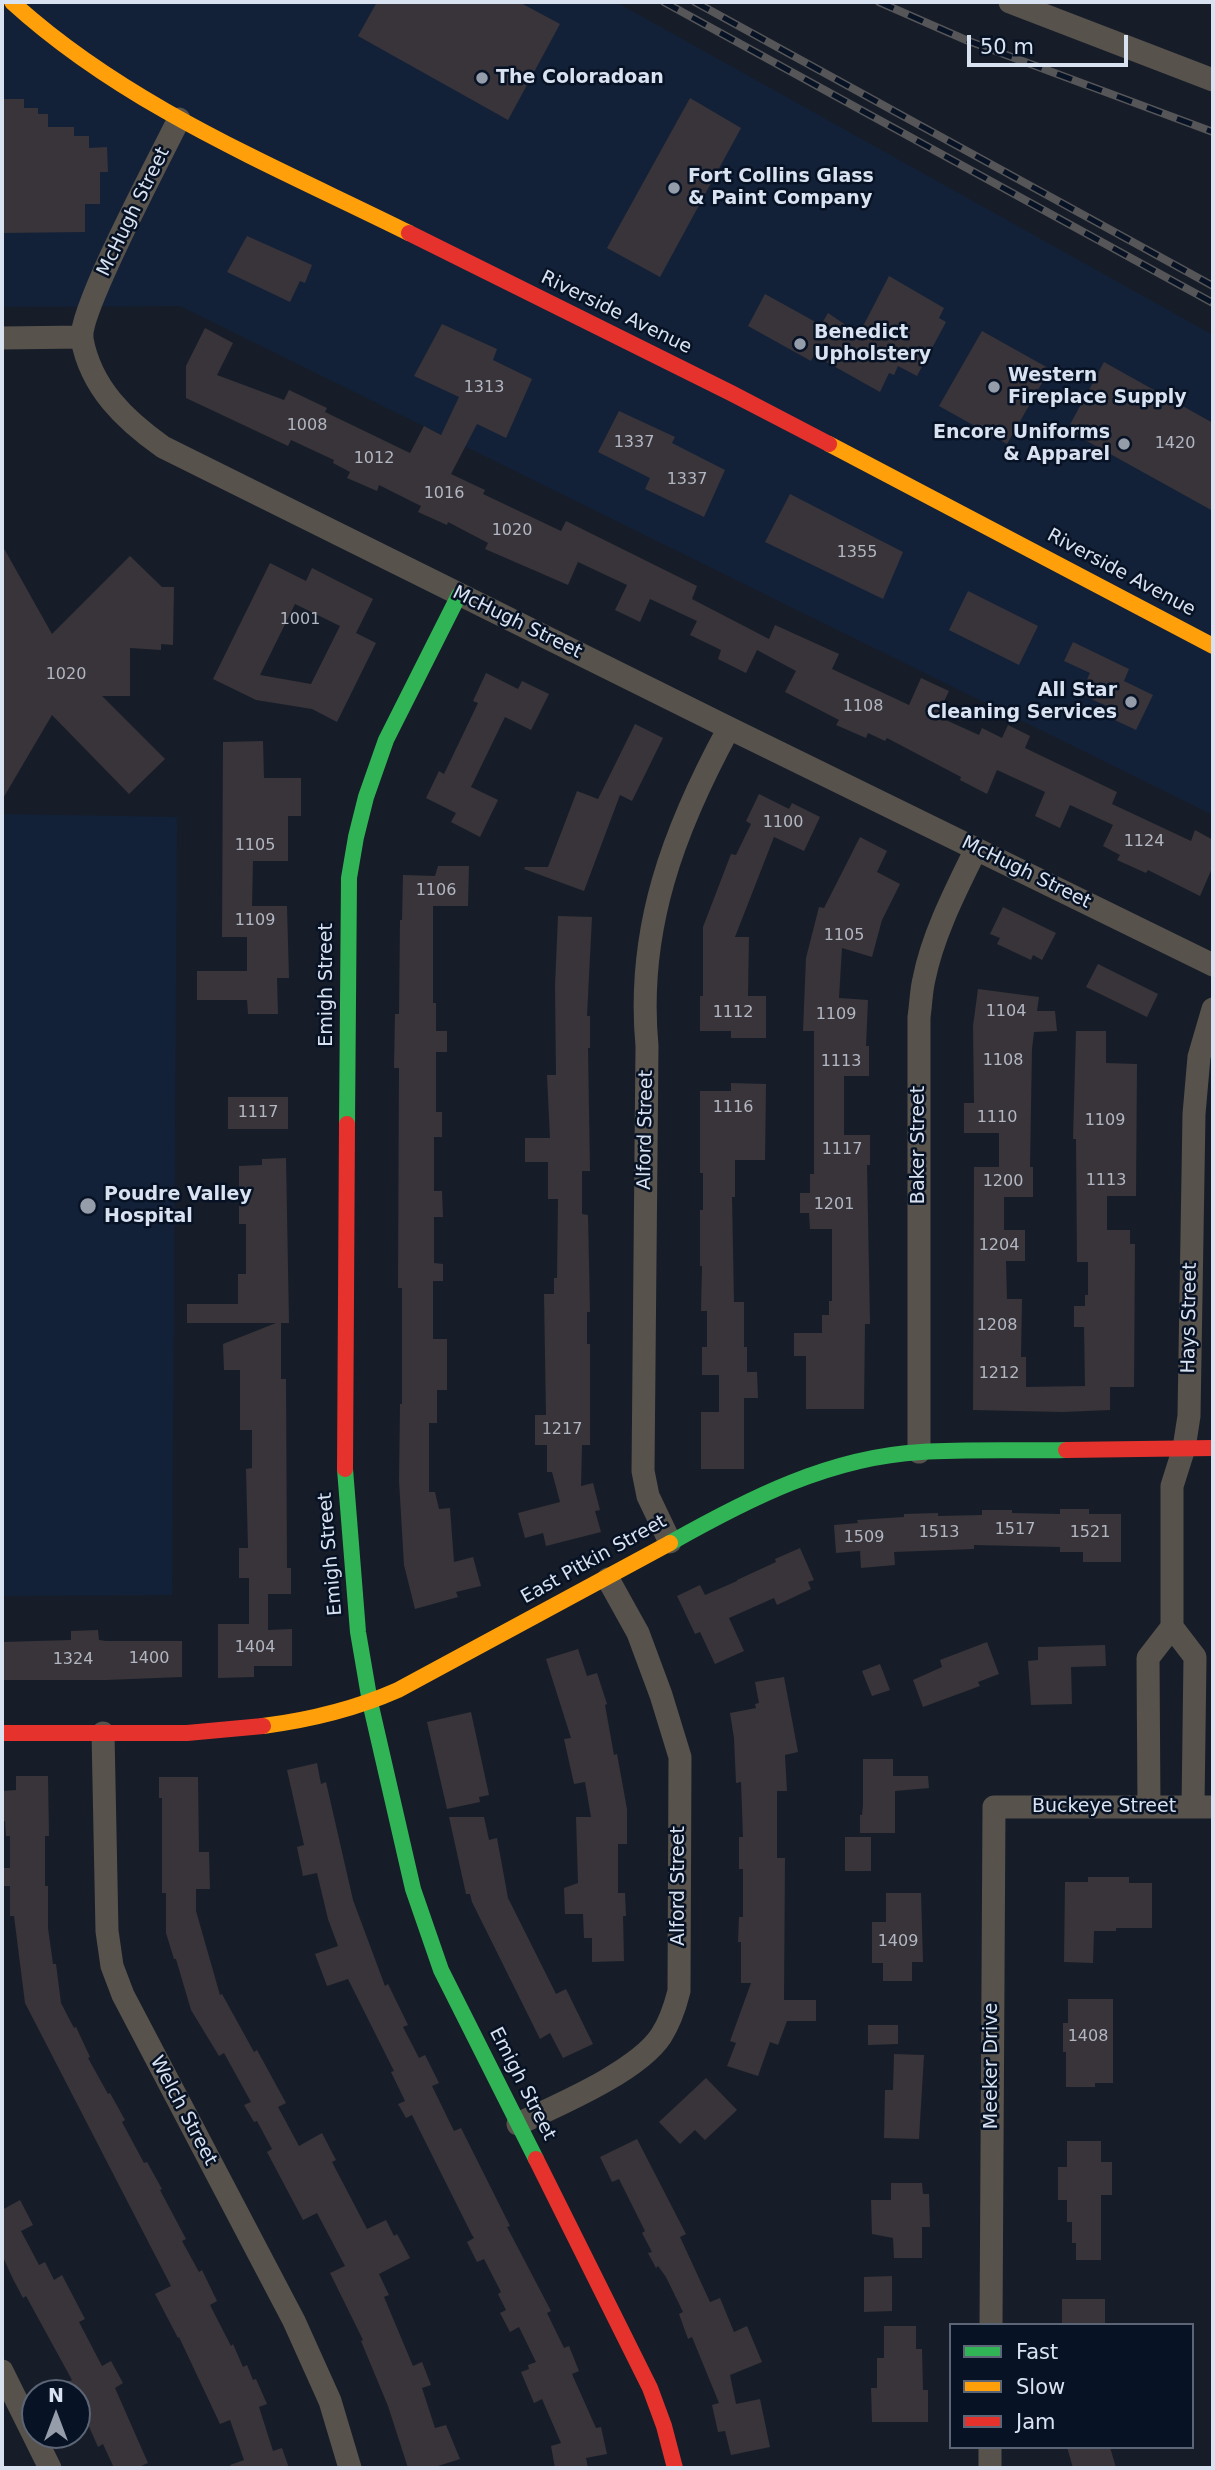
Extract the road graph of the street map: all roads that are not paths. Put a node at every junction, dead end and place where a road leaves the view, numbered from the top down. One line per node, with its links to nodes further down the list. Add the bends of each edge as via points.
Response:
1 (12, 2): 4 (street, Riverside Avenue, via 91,68)
2 (1010, 2): 3 (street)
3 (1213, 80)
4 (179, 119): 5 (street, McHugh Street, via 108,263 85,317); 8 (street, Riverside Avenue, via 731,393)
5 (82, 337): 6 (street); 7 (street, McHugh Street, via 105,395 141,432)
6 (2, 338)
7 (459, 595): 9 (street, McHugh Street); 19 (street, Emigh Street, via 386,740 366,797 349,878 345,1474 358,1632)
8 (1213, 646)
9 (729, 728): 10 (street, McHugh Street); 16 (street, Alford Street, via 680,827 650,931 644,981 643,1471 648,1496)
10 (976, 849): 11 (street, McHugh Street); 15 (street, Baker Street, via 933,949 919,1017)
11 (1213, 965)
12 (1213, 1009): 13 (street, Hays Street, via 1199,1056 1194,1114 1189,1416)
13 (1184, 1448): 14 (street, East Pitkin Street); 15 (street, East Pitkin Street); 18 (street, Hays Street, via 1172,1486)
14 (1213, 1448)
15 (919, 1452): 16 (street, East Pitkin Street, via 871,1459 802,1478)
16 (670, 1542): 17 (street, East Pitkin Street)
17 (608, 1579): 19 (street, East Pitkin Street); 25 (street, Alford Street, via 638,1633 680,1757 678,1991 673,2015 647,2052 576,2097)
18 (1172, 1627): 23 (street, via 1148,1658); 24 (street, via 1195,1657)
19 (370, 1702): 21 (street, East Pitkin Street, via 263,1728); 25 (street, Emigh Street, via 413,1889 428,1934 441,1970)
20 (2, 1733): 21 (street, East Pitkin Street)
21 (103, 1733): 30 (street, Welch Street, via 107,1931 112,1966 294,2321 330,2401)
22 (994, 1807): 23 (street, Buckeye Street); 26 (street, Meeker Drive)
23 (1149, 1807): 24 (street, Buckeye Street)
24 (1203, 1807)
25 (518, 2124): 31 (street, Emigh Street, via 650,2388)
26 (991, 2323)
27 (2, 2371): 29 (street)
28 (990, 2449): 32 (street)
29 (50, 2468)
30 (351, 2468)
31 (675, 2468)
32 (990, 2468)

